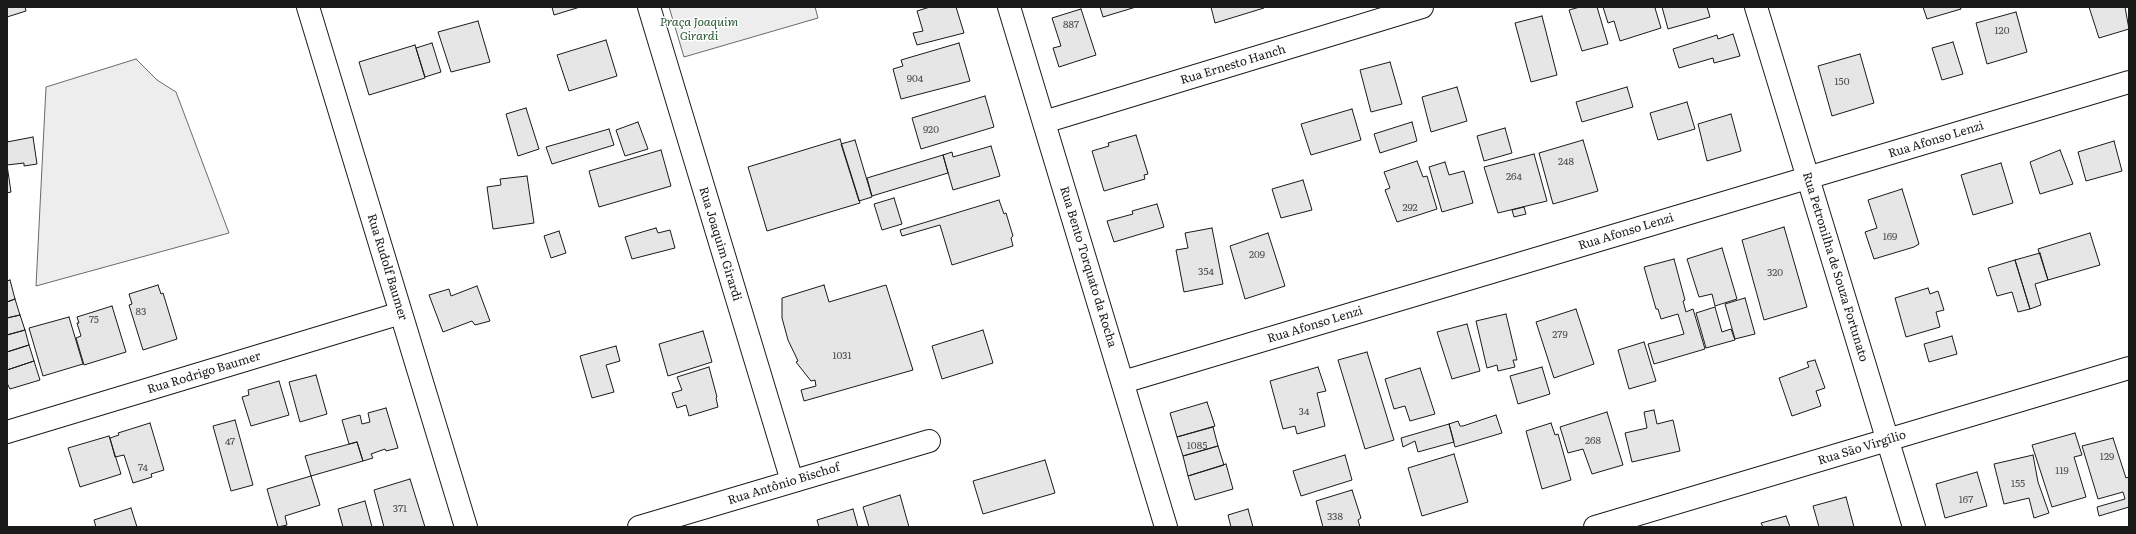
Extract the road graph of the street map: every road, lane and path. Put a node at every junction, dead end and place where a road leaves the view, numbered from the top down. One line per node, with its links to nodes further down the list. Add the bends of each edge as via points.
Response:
1 (308, 7): 9 (street, Rua Rudolf Baumer)
2 (649, 7): 15 (street, Rua Joaquim Girardi)
3 (1009, 7): 7 (street, Rua Bento Torquato da Rocha)
4 (1422, 7): 7 (street, Rua Ernesto Hanch)
5 (1756, 7): 8 (street, Rua Petronilha de Souza Fortunato)
6 (2129, 82): 8 (street, Rua Afonso Lenzi)
7 (1044, 122): 11 (street, Rua Bento Torquato da Rocha)
8 (1808, 178): 11 (street, Rua Afonso Lenzi); 13 (street, Rua Petronilha de Souza Fortunato)
9 (401, 314): 12 (street, Rua Rodrigo Baumer); 16 (street, Rua Rudolf Baumer)
10 (2129, 368): 13 (street, Rua São Virgílio)
11 (1123, 382): 18 (street, Rua Bento Torquato da Rocha)
12 (7, 432)
13 (1887, 440): 19 (street, Rua São Virgílio); 20 (street, Rua Petronilha de Souza Fortunato)
14 (928, 441): 15 (street, Rua Antônio Bischof)
15 (792, 481): 17 (street, Rua Antônio Bischof)
16 (466, 527)
17 (638, 527)
18 (1166, 527)
19 (1595, 527)
20 (1914, 527)

